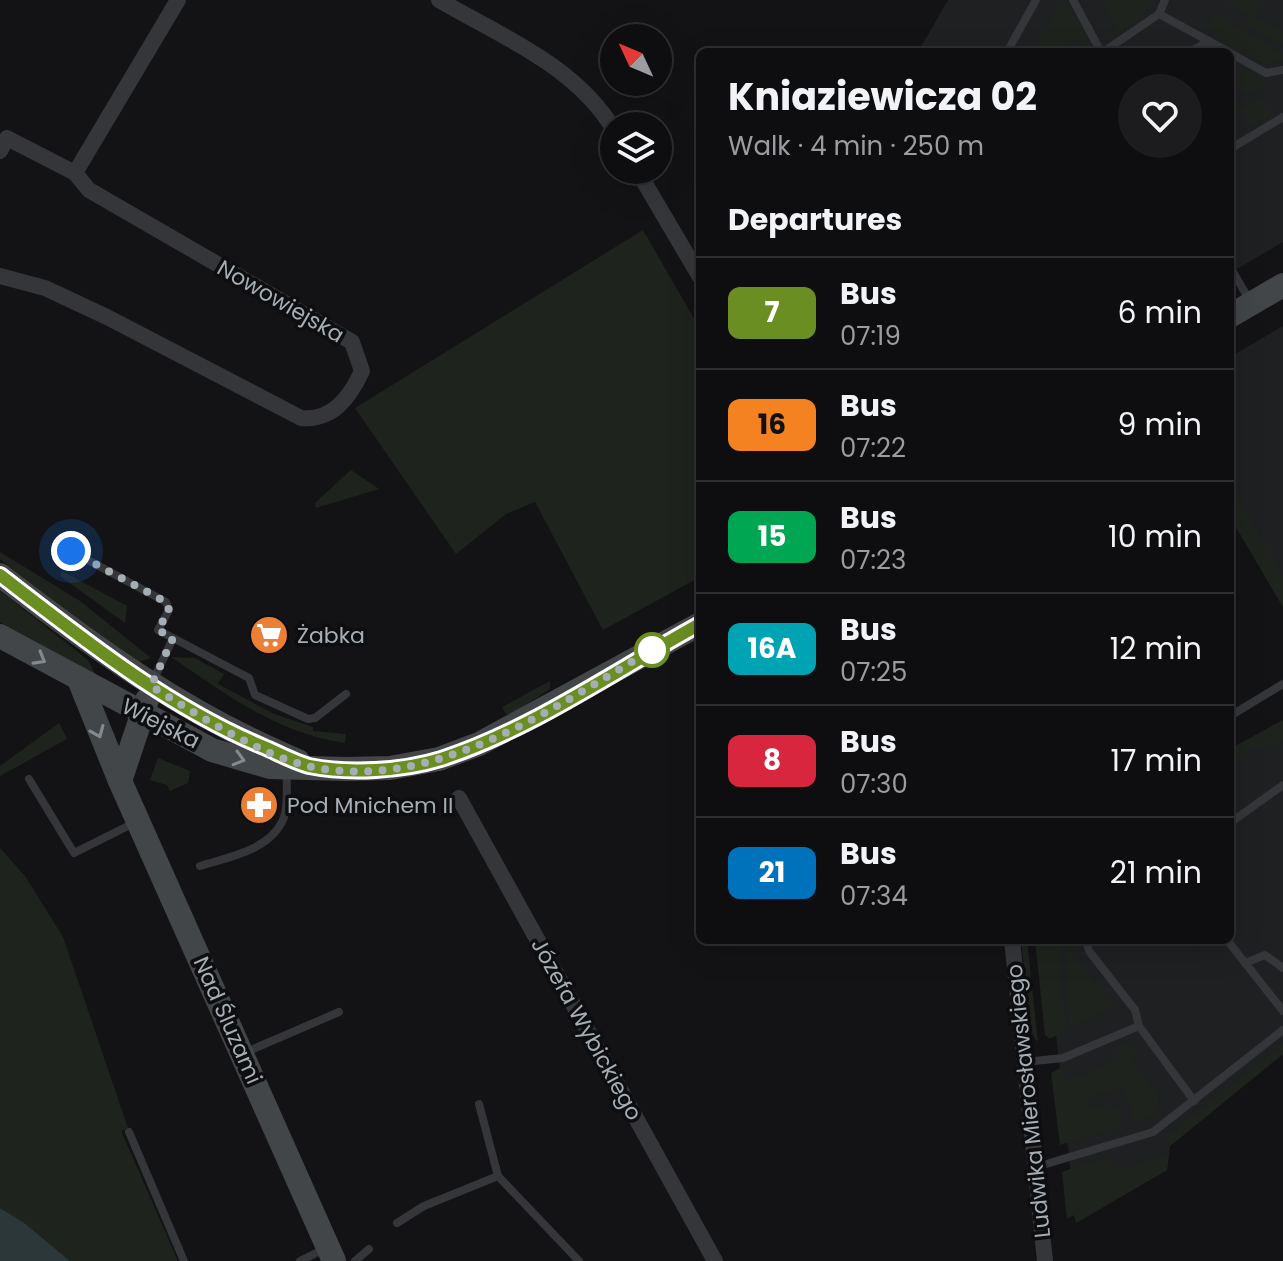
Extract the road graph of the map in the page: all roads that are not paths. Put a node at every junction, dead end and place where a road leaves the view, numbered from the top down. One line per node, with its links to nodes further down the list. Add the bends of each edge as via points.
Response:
1 (178, 0): 19 (street)
2 (439, 0): 15 (street, via 569,76)
3 (1036, 0): 8 (lane)
4 (1073, 0): 9 (lane)
5 (1165, 0): 6 (lane)
6 (1159, 14): 7 (lane); 10 (lane)
7 (1209, 41): 11 (lane); 12 (lane)
8 (1009, 48)
9 (1100, 48)
10 (1108, 48)
11 (1197, 48)
12 (1222, 48)
13 (1234, 55): 14 (lane, via 1266,73)
14 (1283, 70)
15 (602, 112)
16 (1283, 117): 17 (lane)
17 (1234, 147)
18 (0, 151): 19 (street, Nowowiejska, via 7,138)
19 (75, 173): 23 (street, Nowowiejska, via 89,190 352,342 362,371 354,389 330,414 301,418 107,317 45,288)
20 (645, 184): 21 (street)
21 (696, 270)
22 (1234, 274): 25 (lane)
23 (0, 276)
24 (1283, 285): 25 (main road)
25 (1251, 303): 26 (main road)
26 (1234, 314)
27 (71, 551): 31 (lane, via 163,600 169,610 158,630)
28 (0, 575): 34 (main road, Wiejska)
29 (696, 626): 38 (main road, via 525,722 439,759 390,768)
30 (0, 636): 32 (main road, Wiejska, one-way to 32)
31 (173, 638): 34 (lane); 35 (lane, via 249,678 255,695 308,719)
32 (80, 682): 36 (main road, Wiejska); 40 (main road, Nad Śluzami, one-way to 40)
33 (1283, 684): 37 (lane)
34 (151, 686): 36 (main road); 38 (main road, Wiejska)
35 (346, 694)
36 (143, 714): 38 (main road, Wiejska, one-way to 38, via 212,750); 40 (main road)
37 (1234, 714)
38 (297, 767): 45 (lane, via 283,820 271,836 252,849)
39 (29, 779): 44 (lane, via 74,853)
40 (120, 781): 44 (main road, Nad Śluzami)
41 (1283, 785): 43 (lane)
42 (459, 798): 69 (street, Józefa Wybickiego)
43 (1234, 820)
44 (138, 821): 55 (main road, Nad Śluzami)
45 (200, 866)
46 (1012, 944): 56 (street, Ludwika Mierosławskiego)
47 (1087, 944): 53 (lane, via 1135,1010)
48 (1230, 944): 49 (lane)
49 (1245, 963): 50 (lane, via 1265,955); 51 (lane)
50 (1283, 968)
51 (1283, 1011)
52 (339, 1012): 55 (lane)
53 (1139, 1026): 56 (lane, via 1063,1058); 57 (lane)
54 (1283, 1030): 57 (lane)
55 (243, 1053): 64 (main road, Nad Śluzami)
56 (1024, 1062): 60 (street, Ludwika Mierosławskiego)
57 (1194, 1101): 60 (lane, via 1153,1132)
58 (479, 1104): 61 (lane)
59 (129, 1132): 65 (lane)
60 (1035, 1167): 70 (street, Ludwika Mierosławskiego)
61 (498, 1176): 62 (lane, via 424,1206); 68 (lane)
62 (397, 1223)
63 (369, 1249): 67 (lane)
64 (331, 1254): 66 (lane)
65 (184, 1261)
66 (300, 1261)
67 (355, 1261)
68 (579, 1261)
69 (715, 1261)
70 (1045, 1261)

